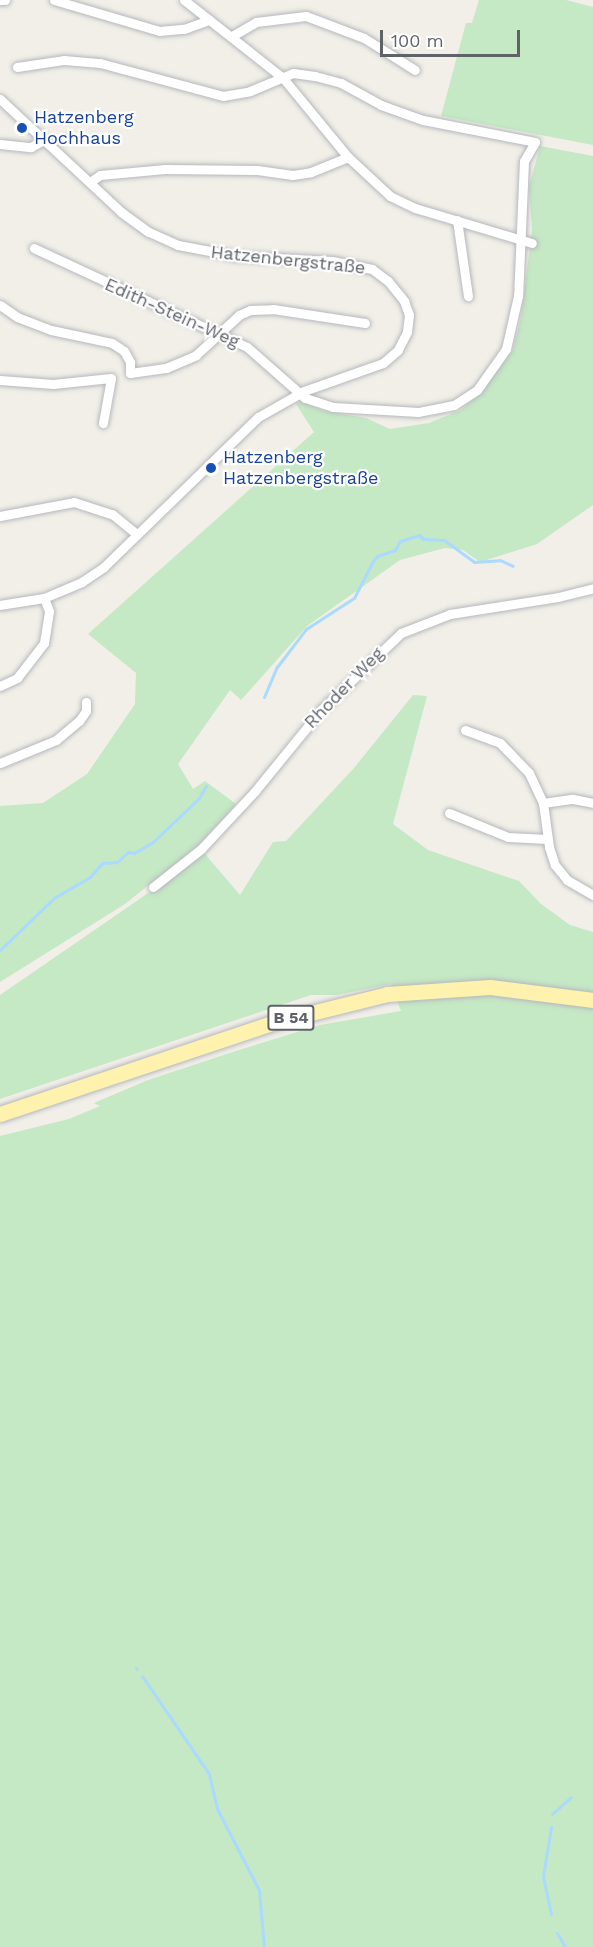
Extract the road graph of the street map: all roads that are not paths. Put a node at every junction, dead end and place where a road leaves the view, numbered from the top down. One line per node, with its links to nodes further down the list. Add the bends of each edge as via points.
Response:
1 (0, 0): 2 (street)
2 (5, 0)
3 (54, 0): 5 (street, via 159,31 184,29)
4 (183, 0): 5 (street)
5 (209, 20): 6 (street)
6 (232, 36): 8 (street, via 256,22 306,16 364,38); 9 (street)
7 (17, 67): 9 (street, via 64,60 100,63 223,96)
8 (415, 70)
9 (283, 78): 13 (street); 16 (street, via 293,73 315,76 341,83 381,105 423,120 535,142 524,161)
10 (0, 99): 11 (street, Hatzenbergstraße)
11 (43, 140): 12 (street, via 31,147); 14 (street, Hatzenbergstraße)
12 (0, 144)
13 (348, 157): 14 (street, via 293,175 257,170 176,169 100,175); 15 (street, via 390,196)
14 (90, 182): 25 (street, Hatzenbergstraße, via 121,212 178,245 236,256 360,266 372,269 388,281 404,301 409,315 407,332 398,350 383,363)
15 (457, 220): 16 (street); 18 (street)
16 (527, 242): 25 (street, via 506,349 477,390 454,405 418,412 333,407)
17 (34, 248): 21 (street, Edith-Stein-Weg)
18 (468, 296)
19 (0, 305): 22 (street, via 17,317 51,330 112,343 124,351 130,362)
20 (365, 323): 21 (street, via 259,308 239,315)
21 (219, 335): 22 (street, via 183,362); 25 (street, Edith-Stein-Weg, via 247,346)
22 (130, 374): 23 (street)
23 (111, 378): 24 (street, via 53,384); 26 (street)
24 (0, 380)
25 (300, 394): 28 (street, Hatzenbergstraße, via 258,417 233,437)
26 (103, 423)
27 (0, 516): 28 (street, via 74,502 112,514)
28 (137, 534): 30 (street, Hatzenbergstraße, via 82,582)
29 (593, 588): 40 (street, Rhoder Weg, via 450,614 401,633 315,716 255,791 201,849)
30 (44, 598): 31 (street, Hatzenbergstraße); 32 (street, via 49,611 44,643 17,678)
31 (0, 604)
32 (0, 686)
33 (86, 702): 35 (street, via 86,711 79,721 56,740)
34 (465, 730): 36 (street, via 488,736 509,751 529,773)
35 (0, 764)
36 (543, 803): 37 (street, via 573,799); 39 (street)
37 (593, 803)
38 (449, 813): 39 (street, via 508,837)
39 (548, 839): 41 (street, via 561,873)
40 (153, 887)
41 (593, 895)
42 (593, 1000): 43 (main road, B 54, via 490,987 387,994 265,1025)
43 (0, 1114)

